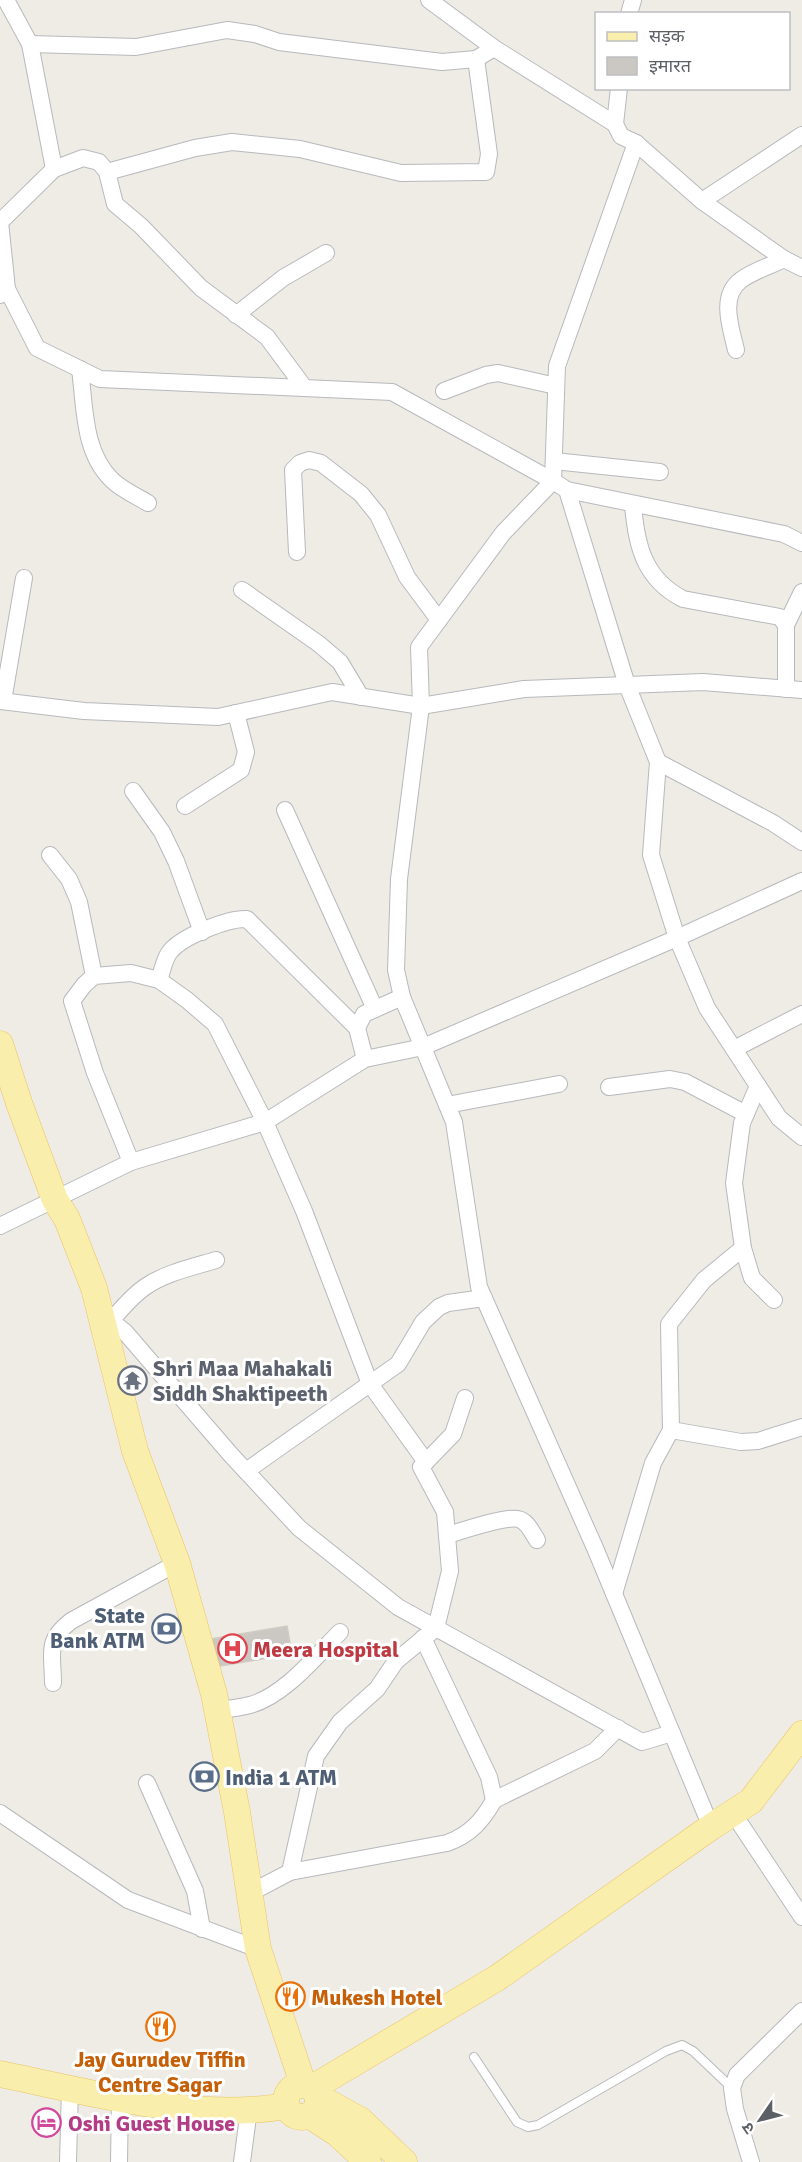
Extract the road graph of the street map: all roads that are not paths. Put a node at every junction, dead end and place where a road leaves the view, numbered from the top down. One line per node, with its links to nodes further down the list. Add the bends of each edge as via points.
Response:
1 (6, 0): 3 (street)
2 (429, 0): 4 (street)
3 (30, 44): 5 (street, via 136,47 226,30 279,42 442,62); 10 (street)
4 (494, 48): 5 (street); 7 (street)
5 (476, 59): 11 (street, via 489,154 486,172 401,173 300,149 232,142)
6 (619, 90): 7 (street)
7 (615, 124): 9 (street, via 621,136)
8 (802, 135): 12 (street)
9 (636, 143): 12 (street); 20 (street, via 556,366)
10 (54, 169): 11 (street, via 83,158 99,162); 16 (street, via 0,222)
11 (107, 172): 17 (street, via 115,204 201,288)
12 (702, 201): 14 (street)
13 (326, 253): 17 (street, via 283,278)
14 (784, 259): 15 (street); 18 (street, via 740,281 729,297)
15 (802, 268)
16 (4, 292): 19 (street, via 37,348)
17 (236, 315): 21 (street, via 267,337)
18 (736, 350)
19 (80, 369): 21 (street, via 100,379); 26 (street, via 88,439 97,461 112,481)
20 (556, 386): 22 (street, via 498,373); 23 (street)
21 (304, 387): 25 (street, via 392,392)
22 (444, 391)
23 (554, 461): 24 (street); 25 (street)
24 (660, 472)
25 (560, 486): 27 (street); 33 (street, via 503,533); 35 (street)
26 (148, 502)
27 (633, 504): 28 (street, via 784,534); 34 (street, via 640,552 657,580 670,592 683,599 780,617)
28 (802, 543)
29 (297, 552): 33 (street, via 293,470 309,460 321,463 361,494 378,515 406,577)
30 (24, 578): 38 (street)
31 (242, 590): 37 (street, via 320,644 340,662)
32 (802, 592): 34 (street)
33 (439, 620): 39 (street, via 419,646)
34 (786, 625): 36 (street)
35 (627, 685): 36 (street, via 703,682); 39 (street, via 524,689); 41 (street)
36 (794, 689)
37 (361, 697): 39 (street); 40 (street, via 332,692)
38 (1, 701): 40 (street, via 84,711 218,717)
39 (421, 706): 52 (street, via 399,879 396,970)
40 (236, 713): 43 (street, via 246,752 241,770)
41 (658, 762): 45 (street); 49 (street, via 651,855)
42 (134, 791): 48 (street, via 176,861)
43 (185, 806)
44 (285, 810): 53 (street)
45 (802, 842)
46 (50, 855): 50 (street, via 69,879 78,902)
47 (802, 881): 49 (street)
48 (202, 932): 51 (street, via 169,953); 55 (street, via 231,920 247,919)
49 (677, 938): 57 (street); 58 (street, via 707,1008)
50 (94, 976): 51 (street, via 131,973); 67 (street, via 72,1000 95,1073)
51 (159, 980): 65 (street, via 215,1024)
52 (402, 997): 53 (street); 57 (street)
53 (375, 1009): 55 (street, via 364,1014)
54 (802, 1014): 58 (street)
55 (357, 1028): 59 (street)
56 (0, 1044): 68 (main road)
57 (423, 1047): 59 (street); 63 (street)
58 (734, 1049): 61 (street)
59 (365, 1059): 65 (street)
60 (559, 1084): 63 (street)
61 (758, 1086): 64 (street); 66 (street, via 779,1118)
62 (609, 1087): 64 (street, via 670,1078)
63 (447, 1105): 72 (street, via 454,1122 479,1287)
64 (746, 1114): 70 (street, via 734,1183)
65 (265, 1122): 67 (street); 75 (street, via 304,1211)
66 (802, 1137)
67 (131, 1162): 68 (street)
68 (55, 1200): 69 (street); 74 (main road)
69 (0, 1226)
70 (743, 1248): 73 (street, via 752,1278); 78 (street, via 704,1280 669,1324)
71 (216, 1260): 74 (street, via 147,1285)
72 (484, 1298): 75 (street, via 439,1307 423,1322 398,1364); 84 (street)
73 (774, 1300)
74 (106, 1316): 80 (street, via 125,1332); 83 (main road, via 135,1451)
75 (370, 1384): 79 (street); 80 (street)
76 (465, 1398): 79 (street, via 453,1434)
77 (802, 1427): 78 (street, via 758,1441 741,1442)
78 (671, 1431): 84 (street, via 653,1463)
79 (426, 1462): 81 (street, via 421,1467 445,1512)
80 (246, 1471): 86 (street, via 299,1528)
81 (447, 1535): 82 (street, via 519,1519); 86 (street, via 450,1571)
82 (537, 1540)
83 (177, 1563): 87 (street, via 59,1630 53,1640); 88 (main road)
84 (614, 1594): 90 (street)
85 (340, 1632): 88 (street, via 275,1693 251,1705)
86 (430, 1633): 89 (street); 93 (street, via 489,1777); 97 (street, via 396,1661 377,1689 340,1722 316,1756)
87 (53, 1683)
88 (217, 1710): 98 (main road)
89 (618, 1728): 90 (street, via 642,1742); 93 (street, via 596,1751)
90 (672, 1733): 96 (street)
91 (802, 1734): 94 (main road, via 751,1801)
92 (147, 1784): 100 (street, via 195,1891)
93 (494, 1800): 97 (street, via 476,1827 447,1843)
94 (733, 1813): 96 (main road); 99 (street)
95 (0, 1814): 100 (street, via 128,1900)
96 (711, 1827): 108 (main road, via 497,1978)
97 (290, 1872): 98 (street)
98 (250, 1893): 101 (main road)
99 (802, 1917)
100 (202, 1929): 101 (street)
101 (258, 1949): 108 (main road)
102 (802, 2012): 106 (street, via 737,2075)
103 (474, 2057): 106 (lane, via 517,2122 528,2127 538,2125 666,2050 682,2045)
104 (0, 2074): 105 (main road)
105 (70, 2088): 107 (main road); 110 (street)
106 (732, 2088): 115 (street)
107 (120, 2098): 109 (main road, via 210,2110); 111 (street)
108 (305, 2098): 109 (main road, via 266,2109); 113 (main road); 114 (main road, via 360,2120)
109 (249, 2109): 112 (street)
110 (68, 2162)
111 (119, 2162)
112 (242, 2162)
113 (368, 2162)
114 (404, 2162)
115 (751, 2162)

